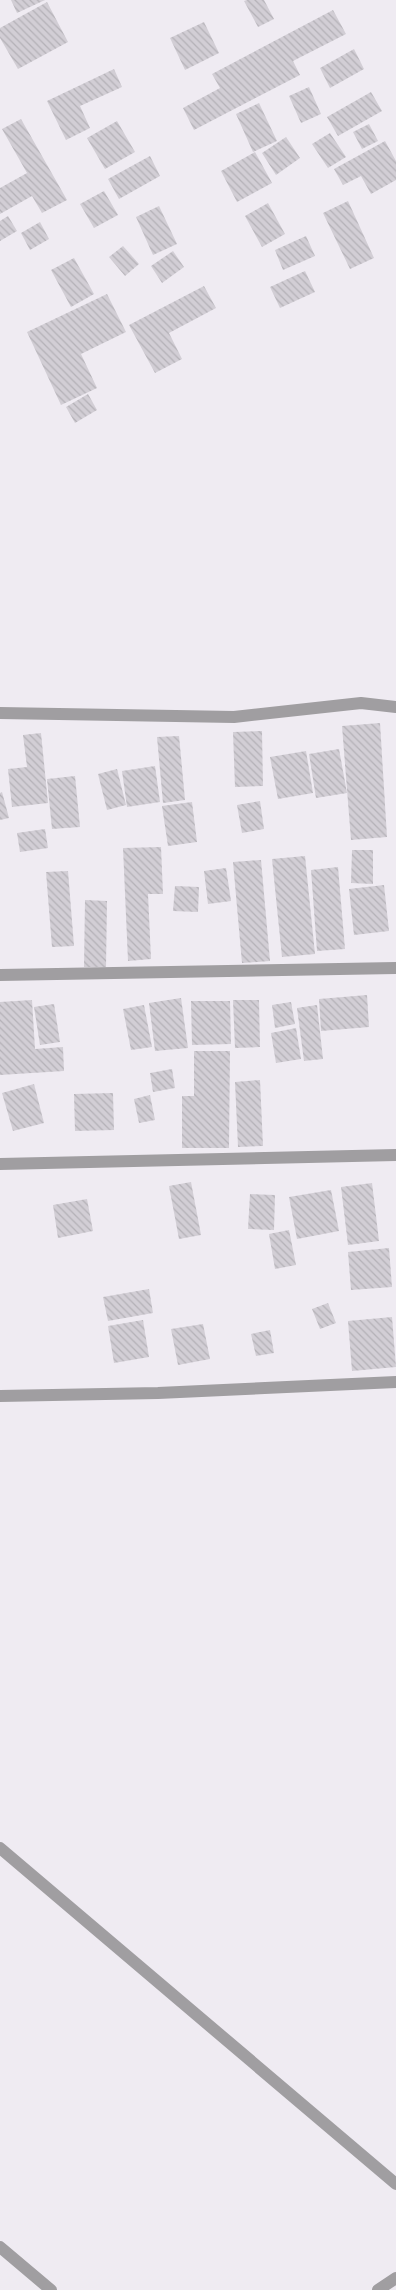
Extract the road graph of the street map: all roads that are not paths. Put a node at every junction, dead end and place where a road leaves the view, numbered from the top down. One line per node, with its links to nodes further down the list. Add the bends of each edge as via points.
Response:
1 (396, 706): 2 (street, via 362,702 234,717)
2 (0, 713)
3 (396, 968): 4 (street)
4 (0, 975)
5 (396, 1155): 6 (street)
6 (0, 1164)
7 (396, 1382): 8 (street, via 158,1393)
8 (0, 1396)
9 (0, 1848): 10 (street)
10 (396, 2184)
11 (0, 2247): 13 (street)
12 (396, 2278): 14 (street)
13 (51, 2290)
14 (378, 2290)

